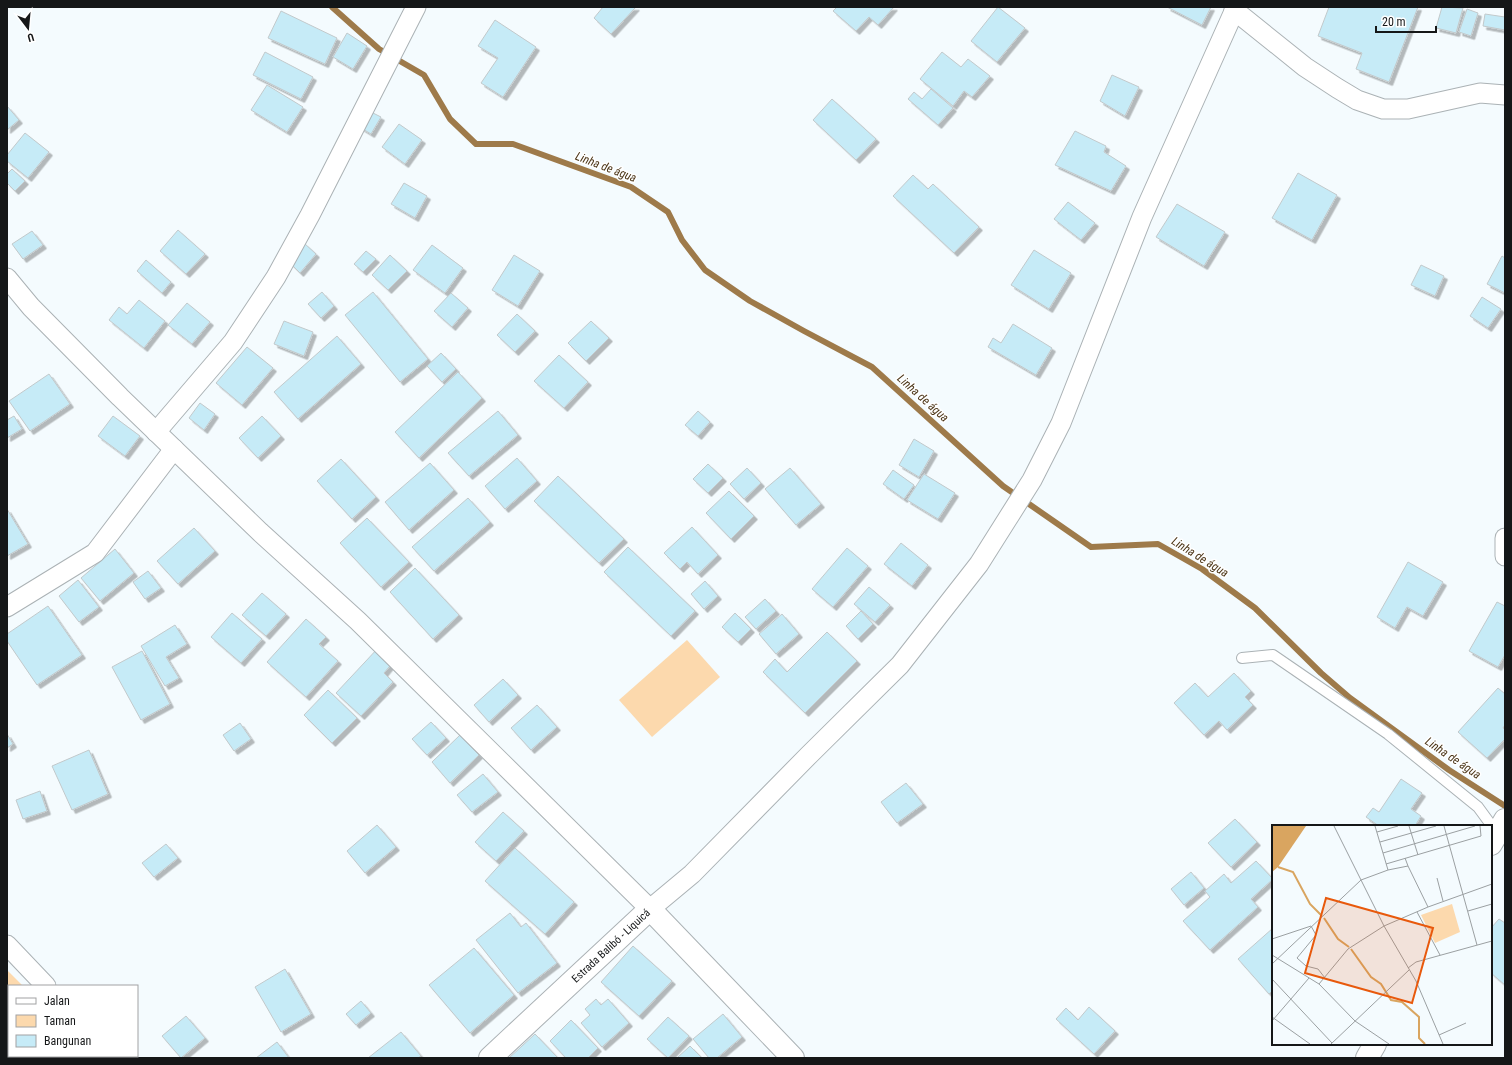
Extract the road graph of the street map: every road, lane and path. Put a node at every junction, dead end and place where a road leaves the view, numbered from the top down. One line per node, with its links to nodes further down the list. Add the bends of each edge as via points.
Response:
1 (416, 7): 5 (street, via 276,277 233,342)
2 (1235, 9): 3 (street, via 1305,67 1357,100 1383,109 1408,109 1480,93); 12 (street, via 1142,216 1061,423 1032,480 979,564 900,665 692,874)
3 (1505, 95)
4 (7, 278): 5 (street, via 31,307)
5 (156, 432): 6 (street)
6 (174, 449): 9 (street, via 95,553); 12 (street, via 358,621)
7 (1505, 538): 8 (street)
8 (1505, 556)
9 (7, 607)
10 (1242, 658): 11 (lane, via 1273,654 1394,739 1478,807)
11 (1498, 831)
12 (650, 909): 16 (main road, Estrada Balibó - Liquicá); 17 (main road, Estrada Balibó - Liquicá)
13 (7, 944): 14 (street)
14 (45, 985)
15 (1374, 1045): 18 (main road)
16 (490, 1058)
17 (793, 1058)
18 (1367, 1058)

